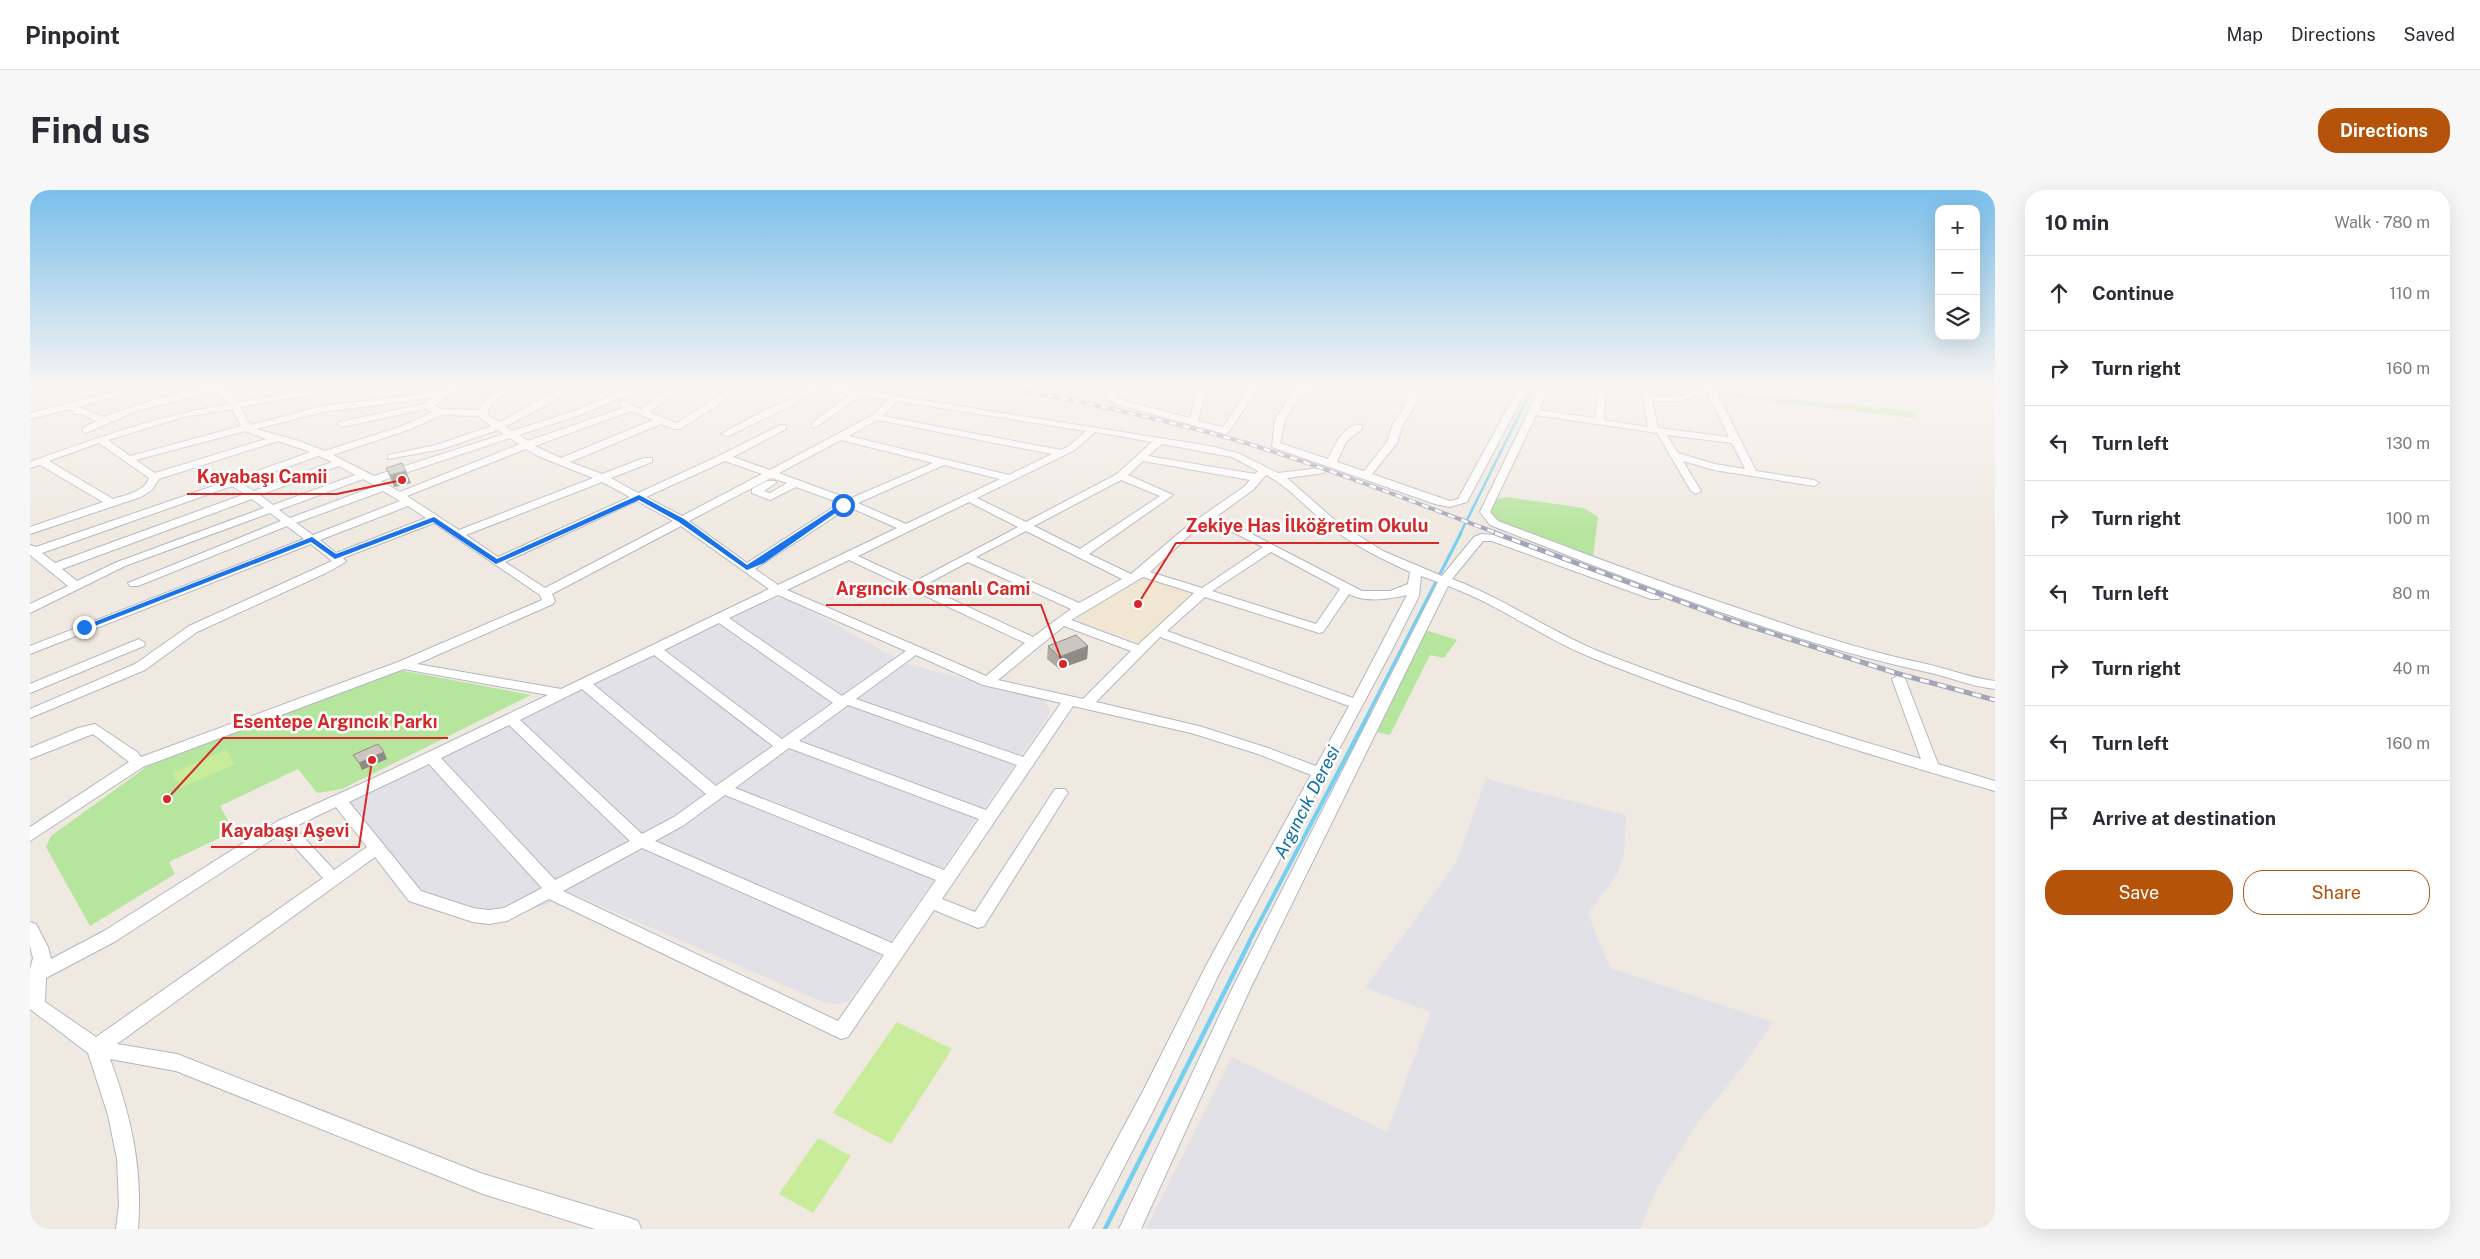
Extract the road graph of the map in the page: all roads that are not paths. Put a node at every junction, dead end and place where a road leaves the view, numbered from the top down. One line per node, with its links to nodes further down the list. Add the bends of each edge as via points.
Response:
1 (111, 435): 24 (street)
2 (219, 435): 37 (street)
3 (267, 435): 25 (street)
4 (381, 435): 32 (street)
5 (470, 435): 34 (street)
6 (506, 435): 53 (street)
7 (513, 435): 28 (street)
8 (554, 435): 28 (street)
9 (625, 435): 40 (street)
10 (767, 435): 35 (street)
11 (843, 435): 23 (street)
12 (972, 435): 31 (street)
13 (1087, 435): 31 (street)
14 (1129, 435): 26 (street)
15 (1277, 435): 42 (street, via 1275,445)
16 (1348, 435): 42 (street, via 1342,440)
17 (1394, 435): 49 (street)
18 (1498, 435): 49 (street, via 1462,502 1442,503)
19 (1522, 435): 114 (street, via 1485,512 1498,526 1791,631 1881,658)
20 (1660, 435): 33 (street)
21 (1693, 435): 27 (street)
22 (1734, 435): 27 (street)
23 (840, 437): 41 (street); 46 (street)
24 (100, 439): 29 (street); 30 (street)
25 (276, 439): 32 (street); 52 (street)
26 (1159, 441): 36 (street); 48 (street, via 1219,451)
27 (1737, 441): 47 (street)
28 (527, 445): 40 (street); 63 (street)
29 (111, 446): 30 (street); 37 (street)
30 (78, 447): 39 (street)
31 (1062, 453): 56 (street)
32 (321, 454): 43 (street); 57 (street)
33 (1674, 455): 47 (street, via 1714,467); 61 (street)
34 (392, 457)
35 (726, 457): 46 (street); 64 (street)
36 (1140, 458): 48 (street); 50 (street)
37 (129, 459): 52 (street)
38 (648, 460): 54 (street)
39 (41, 461): 44 (street); 67 (street)
40 (561, 462): 54 (street)
41 (943, 462): 56 (street); 68 (street)
42 (1332, 462): 49 (street)
43 (339, 463): 53 (street); 62 (street)
44 (30, 465)
45 (1320, 471): 51 (street)
46 (770, 473): 55 (street); 72 (street)
47 (1752, 473): 59 (street)
48 (1262, 474): 51 (street); 70 (street, via 1249,488)
49 (1366, 475)
50 (1121, 476): 74 (street); 81 (street, via 1168,495)
51 (1278, 476): 89 (street, via 1342,530)
52 (154, 477): 67 (street, via 150,486 140,493)
53 (368, 478): 60 (street); 69 (street)
54 (603, 478): 64 (street); 77 (street)
55 (781, 478): 58 (street); 58 (street, via 756,491 770,497)
56 (1010, 478): 65 (street)
57 (230, 482): 62 (street); 80 (street)
58 (795, 483): 68 (street)
59 (1814, 483)
60 (384, 487): 63 (street); 73 (street)
61 (1696, 491)
62 (252, 494): 69 (street); 86 (street)
63 (398, 496): 66 (street)
64 (639, 497): 72 (street); 85 (street)
65 (969, 498): 74 (street); 75 (street)
66 (408, 502): 71 (street); 78 (street)
67 (112, 503): 76 (street)
68 (850, 503): 75 (street); 87 (street)
69 (271, 509): 73 (street); 92 (street, via 121,564)
70 (1209, 516): 79 (street); 88 (street)
71 (434, 519): 77 (street); 83 (street)
72 (682, 520): 87 (street); 96 (street)
73 (288, 522): 78 (street); 91 (street)
74 (1027, 527): 81 (street); 84 (street)
75 (907, 528): 82 (street)
76 (30, 531)
77 (456, 534): 85 (street)
78 (312, 539): 83 (street); 107 (street)
79 (1271, 546): 94 (street); 97 (street)
80 (31, 550): 86 (street)
81 (1081, 554): 88 (street)
82 (849, 556): 93 (street); 95 (street)
83 (335, 557): 121 (street, via 340,561 313,576 184,633 156,658 140,667)
84 (968, 558): 93 (street); 99 (street)
85 (496, 562): 96 (street)
86 (53, 568): 92 (street)
87 (747, 568): 95 (street)
88 (1136, 576): 97 (street); 99 (street)
89 (1418, 576): 90 (street); 94 (street, via 1398,594 1360,595); 120 (street, via 1413,596)
90 (1444, 580): 98 (street, via 1478,539 1486,536); 128 (street, via 1468,589 1554,636 1624,666 1785,723); 150 (street, via 1242,987)
91 (134, 583)
92 (76, 586): 100 (street)
93 (914, 586): 104 (street)
94 (1348, 588): 97 (street, via 1318,629)
95 (777, 590): 101 (street); 108 (street)
96 (546, 593): 110 (street, via 549,601)
97 (1202, 594): 103 (street)
98 (1655, 596)
99 (1080, 608): 102 (street)
100 (30, 609)
101 (720, 618): 106 (street); 118 (street)
102 (1062, 621): 104 (street); 109 (street)
103 (1158, 632): 109 (street); 120 (street)
104 (1034, 642): 113 (street)
105 (139, 643): 115 (street)
106 (654, 649): 112 (street); 123 (street)
107 (30, 650)
108 (915, 650): 113 (street); 118 (street)
109 (1140, 650): 119 (street)
110 (403, 665): 116 (street); 126 (street)
111 (1899, 679): 128 (street)
112 (584, 682): 116 (street); 131 (street)
113 (988, 682): 117 (street)
114 (1995, 685)
115 (30, 689)
116 (562, 693): 122 (street)
117 (1070, 700): 119 (street); 127 (street)
118 (844, 701): 123 (street); 127 (street)
119 (1086, 704): 129 (street, via 1217,735)
120 (1356, 704): 129 (street)
121 (30, 714)
122 (510, 718): 125 (street); 137 (street)
123 (785, 744): 131 (street); 134 (street)
124 (30, 754): 126 (street, via 95,729 132,755)
125 (431, 757): 133 (street); 141 (street)
126 (138, 763): 136 (street)
127 (1026, 763): 134 (street)
128 (1932, 768): 130 (street)
129 (1319, 773): 149 (street, via 1214,967)
130 (1995, 786)
131 (720, 792): 137 (street, via 679,821); 139 (street)
132 (1060, 793): 142 (street, via 978,921)
133 (339, 800): 135 (street); 138 (street)
134 (989, 817): 139 (street)
135 (283, 825): 140 (street); 145 (street, via 110,936)
136 (30, 835)
137 (641, 842): 141 (street); 144 (street)
138 (377, 848): 140 (street); 141 (street, via 415,896 473,915 507,914)
139 (947, 878): 142 (street)
140 (334, 880): 146 (street)
141 (552, 891): 144 (street, via 841,1031)
142 (930, 901): 144 (street)
143 (30, 929): 145 (street, via 43,956)
144 (896, 952)
145 (34, 976): 146 (street, via 34,1001 38,1007)
146 (96, 1048): 147 (street, via 113,1092 126,1144); 148 (street, via 178,1063 483,1184)
147 (127, 1229)
148 (630, 1229)
149 (1080, 1229)
150 (1130, 1229)

